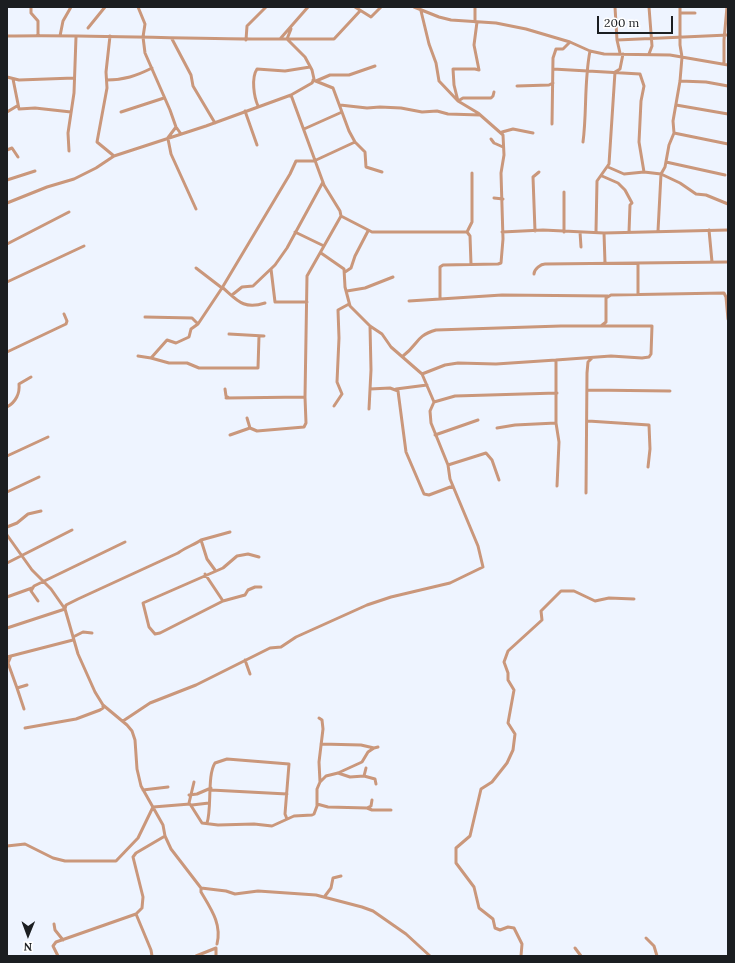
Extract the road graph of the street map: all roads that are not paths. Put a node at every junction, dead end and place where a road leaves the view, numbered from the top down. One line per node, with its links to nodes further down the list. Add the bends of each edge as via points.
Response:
1 (31, 7): 22 (street, via 31,13 38,21)
2 (71, 7): 25 (street, via 63,21)
3 (105, 7): 21 (street)
4 (138, 7): 28 (street, via 145,24)
5 (266, 7): 32 (street, via 248,24)
6 (307, 7): 20 (street)
7 (355, 7): 15 (street)
8 (381, 7): 15 (street, via 373,17)
9 (414, 7): 16 (street)
10 (475, 7): 19 (street)
11 (615, 7): 35 (street)
12 (649, 7): 29 (street)
13 (680, 7): 17 (street)
14 (728, 10): 23 (street)
15 (360, 11): 34 (street, via 334,39)
16 (421, 11): 19 (street, via 451,20); 61 (street, via 439,81)
17 (681, 13): 18 (street); 30 (street)
18 (695, 13)
19 (476, 22): 37 (street, via 516,26); 61 (street, via 474,45 479,70 453,69)
20 (292, 27): 33 (street); 34 (street)
21 (88, 28)
22 (38, 35): 24 (street); 25 (street)
23 (726, 35): 30 (street); 36 (street)
24 (7, 36)
25 (60, 36): 27 (street)
26 (110, 36): 27 (street); 28 (street); 52 (street)
27 (76, 37): 50 (street)
28 (143, 37): 31 (street); 45 (street, via 145,53)
29 (650, 37): 30 (street); 35 (street); 40 (street, via 652,46)
30 (680, 37): 41 (street)
31 (172, 39): 32 (street); 73 (street, via 193,86)
32 (246, 40): 33 (street)
33 (280, 40): 34 (street)
34 (287, 40): 44 (street, via 305,57)
35 (617, 40): 39 (street)
36 (726, 40): 42 (street)
37 (570, 42): 38 (street); 46 (street, via 563,49 556,49)
38 (590, 51): 39 (street); 47 (street)
39 (622, 54): 40 (street); 48 (street, via 620,69)
40 (649, 54): 41 (street)
41 (682, 57): 42 (street); 54 (street)
42 (726, 65)
43 (375, 66): 53 (street, via 349,74 330,75)
44 (310, 67): 53 (street); 65 (street, via 285,71 257,69 254,75 254,94)
45 (152, 68): 52 (street, via 124,79); 60 (street)
46 (553, 69): 47 (street); 55 (street)
47 (588, 71): 48 (street); 84 (street, via 585,84 586,121)
48 (615, 72): 94 (street); 98 (street, via 640,74 644,86 638,151)
49 (7, 76): 51 (street)
50 (74, 78): 51 (street); 68 (street)
51 (13, 79): 64 (street)
52 (107, 80): 90 (street, via 97,142)
53 (315, 81): 59 (street); 62 (street, via 333,88)
54 (680, 81): 57 (street); 63 (street)
55 (553, 82): 56 (street, via 549,85); 74 (street)
56 (517, 86)
57 (728, 86)
58 (494, 92): 61 (street, via 491,98 463,98)
59 (291, 95): 65 (street); 76 (street)
60 (164, 98): 69 (street); 75 (street)
61 (458, 101): 72 (street)
62 (340, 105): 70 (street); 72 (street)
63 (676, 105): 71 (street); 79 (street)
64 (17, 106): 67 (street); 68 (street, via 22,110 36,108)
65 (258, 106): 66 (street)
66 (245, 110): 73 (street); 86 (street)
67 (7, 112)
68 (71, 112): 89 (street)
69 (121, 112)
70 (342, 112): 76 (street); 83 (street)
71 (728, 114)
72 (480, 115): 77 (street)
73 (215, 122): 80 (street)
74 (552, 124)
75 (176, 127): 80 (street); 81 (street)
76 (304, 128): 92 (street)
77 (502, 132): 78 (street, via 513,129); 87 (street)
78 (533, 133)
79 (674, 133): 85 (street); 93 (street)
80 (182, 134): 81 (street)
81 (167, 139): 90 (street); 110 (street, via 171,154)
82 (491, 139): 87 (street)
83 (355, 142): 92 (street); 96 (street, via 365,152 366,167)
84 (583, 142)
85 (728, 144)
86 (257, 145)
87 (504, 147): 107 (street, via 501,173)
88 (7, 150): 91 (street, via 12,148)
89 (69, 151)
90 (114, 156): 108 (street, via 74,179)
91 (18, 157)
92 (314, 161): 104 (street); 142 (street, via 294,162 290,174)
93 (666, 162): 100 (street); 101 (street)
94 (608, 167): 98 (street, via 624,174); 102 (street)
95 (35, 171): 103 (street)
96 (382, 172)
97 (539, 172): 116 (street, via 533,177)
98 (644, 172): 100 (street)
99 (472, 173): 120 (street, via 472,222)
100 (661, 174): 109 (street, via 696,194 706,195); 118 (street)
101 (725, 175)
102 (602, 176): 117 (street, via 597,181); 124 (street, via 618,183 632,204)
103 (7, 180)
104 (323, 182): 112 (street); 119 (street)
105 (564, 192): 122 (street)
106 (494, 198): 107 (street)
107 (503, 199): 121 (street)
108 (7, 203)
109 (728, 204)
110 (196, 209)
111 (69, 212): 126 (street)
112 (341, 216): 115 (street); 128 (street)
113 (709, 230): 114 (street); 118 (street); 131 (street)
114 (728, 230)
115 (368, 231): 120 (street); 138 (street, via 351,268)
116 (535, 231): 121 (street); 122 (street)
117 (596, 231): 123 (street); 125 (street)
118 (658, 231): 124 (street)
119 (295, 232): 128 (street); 137 (street, via 287,248)
120 (467, 232): 134 (street, via 470,236)
121 (502, 232): 134 (street, via 500,264)
122 (564, 232): 123 (street)
123 (580, 232): 129 (street)
124 (630, 232): 125 (street)
125 (604, 233): 133 (street)
126 (7, 244)
127 (84, 246): 141 (street)
128 (324, 246): 130 (street)
129 (581, 246)
130 (321, 253): 138 (street, via 342,266); 149 (street, via 307,276)
131 (712, 262): 132 (street); 135 (street)
132 (728, 262)
133 (605, 263): 135 (street); 139 (street, via 542,264)
134 (471, 264): 147 (street, via 440,267)
135 (638, 264): 144 (street)
136 (196, 268): 142 (street)
137 (271, 268): 145 (street, via 253,286 242,287); 149 (street, via 275,302)
138 (345, 272): 143 (street)
139 (534, 274)
140 (393, 277): 143 (street)
141 (7, 282)
142 (222, 288): 145 (street); 155 (street)
143 (347, 292): 151 (street)
144 (638, 294): 146 (street); 154 (street, via 646,296 724,293)
145 (232, 296): 150 (street, via 238,302 247,305)
146 (608, 296): 147 (street, via 502,295); 157 (street, via 605,302 606,322)
147 (440, 299): 148 (street)
148 (409, 301)
149 (307, 302): 178 (street)
150 (265, 303)
151 (349, 304): 156 (street); 181 (street, via 338,310 337,382 342,394)
152 (64, 314): 161 (street, via 66,325)
153 (145, 317): 155 (street, via 192,318)
154 (728, 320)
155 (198, 324): 164 (street, via 191,329 188,337 176,343 167,340)
156 (370, 326): 163 (street, via 382,334 391,348); 173 (street)
157 (601, 326): 163 (street, via 436,330 418,338 416,345); 165 (street, via 652,326 651,354 642,358)
158 (230, 334): 159 (street)
159 (259, 336): 160 (street); 167 (street)
160 (264, 336)
161 (7, 352)
162 (138, 356): 164 (street)
163 (403, 356): 169 (street)
164 (151, 358): 167 (street, via 169,363 187,363 199,368)
165 (592, 358): 166 (street); 175 (street, via 588,362)
166 (556, 360): 169 (street, via 496,364 458,363); 177 (street)
167 (258, 368): 168 (street)
168 (263, 368)
169 (422, 374): 171 (street)
170 (31, 377): 180 (street, via 19,384 15,401)
171 (427, 385): 174 (street); 179 (street)
172 (225, 389): 178 (street, via 227,398)
173 (370, 389): 174 (street); 182 (street)
174 (396, 389): 197 (street, via 400,398 406,452 424,494 429,495)
175 (588, 390): 176 (street); 185 (street)
176 (670, 391)
177 (557, 393): 179 (street, via 455,396); 186 (street)
178 (305, 397): 187 (street, via 304,427 257,431)
179 (434, 402): 190 (street, via 430,418)
180 (7, 406)
181 (334, 406)
182 (369, 409)
183 (247, 418): 187 (street)
184 (478, 420): 190 (street)
185 (588, 421): 194 (street, via 649,425); 200 (street)
186 (556, 423): 188 (street); 198 (street, via 559,442)
187 (250, 428): 189 (street)
188 (497, 428)
189 (230, 435)
190 (435, 435): 193 (street)
191 (48, 437): 192 (street)
192 (7, 456)
193 (448, 465): 196 (street, via 486,453 492,460); 197 (street)
194 (648, 467)
195 (40, 477): 199 (street)
196 (499, 480)
197 (453, 486): 225 (street, via 478,546 483,567 450,583 368,605 296,637 281,647 270,648)
198 (557, 486)
199 (7, 492)
200 (586, 493)
201 (41, 511): 202 (street, via 28,514)
202 (7, 527)
203 (72, 530): 208 (street)
204 (230, 532): 206 (street)
205 (7, 535): 208 (street)
206 (201, 540): 211 (street, via 207,559); 220 (street, via 66,605)
207 (125, 542): 213 (street)
208 (23, 556): 210 (street); 213 (street)
209 (259, 557): 211 (street, via 248,554 237,556 222,568)
210 (7, 563)
211 (215, 570): 212 (street)
212 (205, 574): 219 (street); 219 (street, via 142,603 149,627 155,634 160,633)
213 (44, 582): 215 (street); 220 (street)
214 (261, 587): 219 (street, via 255,586 245,595)
215 (32, 588): 216 (street); 218 (street, via 31,591)
216 (7, 597)
217 (634, 600): 273 (street, via 609,598 595,601 574,591 561,590 541,611 542,620 508,651 504,662 508,680 514,690 508,723 515,734 513,750 507,763 492,782 481,789 470,836 456,848 456,861 458,869 474,887 479,908 493,920 495,928 514,928 522,944)
218 (38, 601)
219 (223, 601)
220 (65, 609): 221 (street); 223 (street)
221 (7, 628)
222 (92, 633): 223 (street, via 83,632)
223 (73, 638): 224 (street); 229 (street, via 88,679)
224 (9, 656): 228 (street, via 8,663)
225 (245, 660): 226 (street); 232 (street, via 196,685 150,703)
226 (250, 674)
227 (27, 685): 228 (street)
228 (17, 688): 230 (street)
229 (103, 705): 232 (street); 233 (street, via 100,710 76,719)
230 (24, 709)
231 (319, 718): 234 (street, via 323,726)
232 (123, 722): 243 (street, via 130,728 136,740 138,776)
233 (25, 728)
234 (321, 744): 236 (street, via 376,747 368,752 362,762); 239 (street, via 318,762)
235 (366, 768): 237 (street)
236 (338, 773): 237 (street, via 353,777); 239 (street, via 326,776)
237 (364, 776): 240 (street, via 375,779)
238 (194, 782): 245 (street)
239 (320, 782): 249 (street, via 317,789)
240 (376, 784)
241 (168, 787): 243 (street)
242 (211, 789): 244 (street); 244 (street, via 212,769 216,763 227,759 288,763); 245 (street); 247 (street)
243 (143, 790): 250 (street)
244 (287, 794): 255 (street)
245 (189, 795): 248 (street)
246 (372, 800): 252 (street, via 371,806)
247 (209, 803): 248 (street); 256 (street)
248 (190, 804): 251 (street); 256 (street, via 201,822)
249 (317, 804): 252 (street, via 328,808); 255 (street, via 314,814)
250 (153, 807): 251 (street); 254 (street); 258 (street, via 138,838 116,862 65,861 25,844)
251 (162, 807): 254 (street)
252 (367, 808): 253 (street)
253 (391, 810)
254 (157, 814): 257 (street)
255 (287, 819): 256 (street, via 272,826)
256 (207, 823)
257 (165, 836): 260 (street, via 175,855); 262 (street, via 133,856 143,897 142,908)
258 (7, 846)
259 (341, 876): 261 (street, via 333,878 331,888)
260 (201, 888): 261 (street, via 235,894 258,891); 266 (street, via 218,926)
261 (325, 896): 272 (street, via 373,912 406,934)
262 (136, 914): 265 (street); 269 (street)
263 (54, 924): 265 (street, via 55,930)
264 (646, 938): 275 (street, via 654,946)
265 (63, 940): 268 (street, via 53,946)
266 (217, 944)
267 (575, 948): 274 (street)
268 (58, 956)
269 (152, 956)
270 (196, 956): 271 (street, via 216,948)
271 (216, 956)
272 (430, 956)
273 (521, 956)
274 (580, 956)
275 (657, 956)

